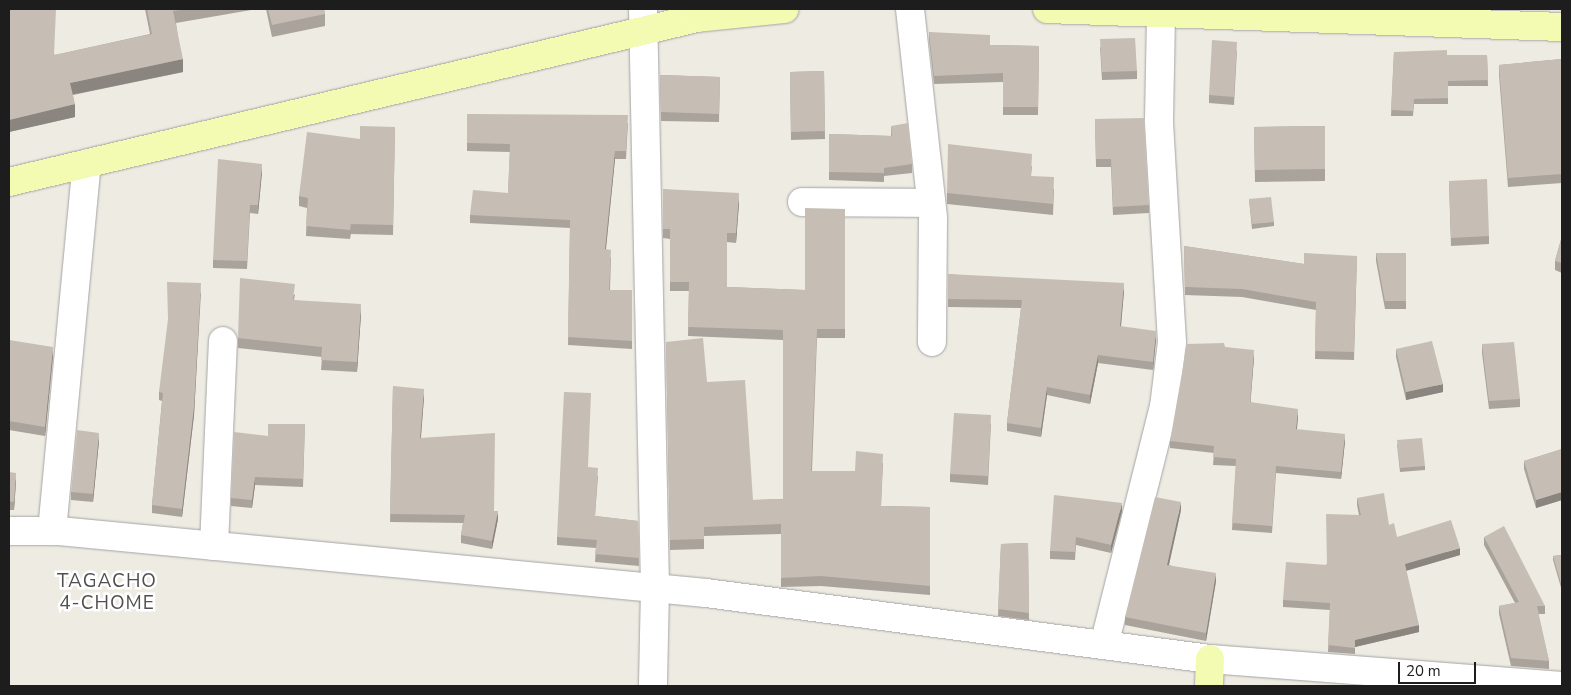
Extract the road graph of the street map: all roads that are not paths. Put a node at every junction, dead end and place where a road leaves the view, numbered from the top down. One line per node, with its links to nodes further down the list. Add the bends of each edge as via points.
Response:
1 (785, 9): 5 (street)
2 (910, 9): 10 (street)
3 (1048, 9): 4 (street)
4 (1160, 12): 6 (street); 17 (street, via 1159,129 1172,342 1164,407)
5 (644, 20): 7 (street); 16 (street)
6 (1562, 27)
7 (87, 164): 8 (street); 13 (street)
8 (9, 182)
9 (802, 202): 10 (street)
10 (931, 203): 12 (street)
11 (223, 341): 15 (street)
12 (932, 342)
13 (52, 531): 14 (street); 15 (street)
14 (9, 532)
15 (214, 546): 16 (street)
16 (655, 588): 17 (street); 19 (street)
17 (1104, 645): 18 (street)
18 (1210, 659): 20 (street); 21 (street)
19 (653, 686)
20 (1209, 686)
21 (1556, 686)

